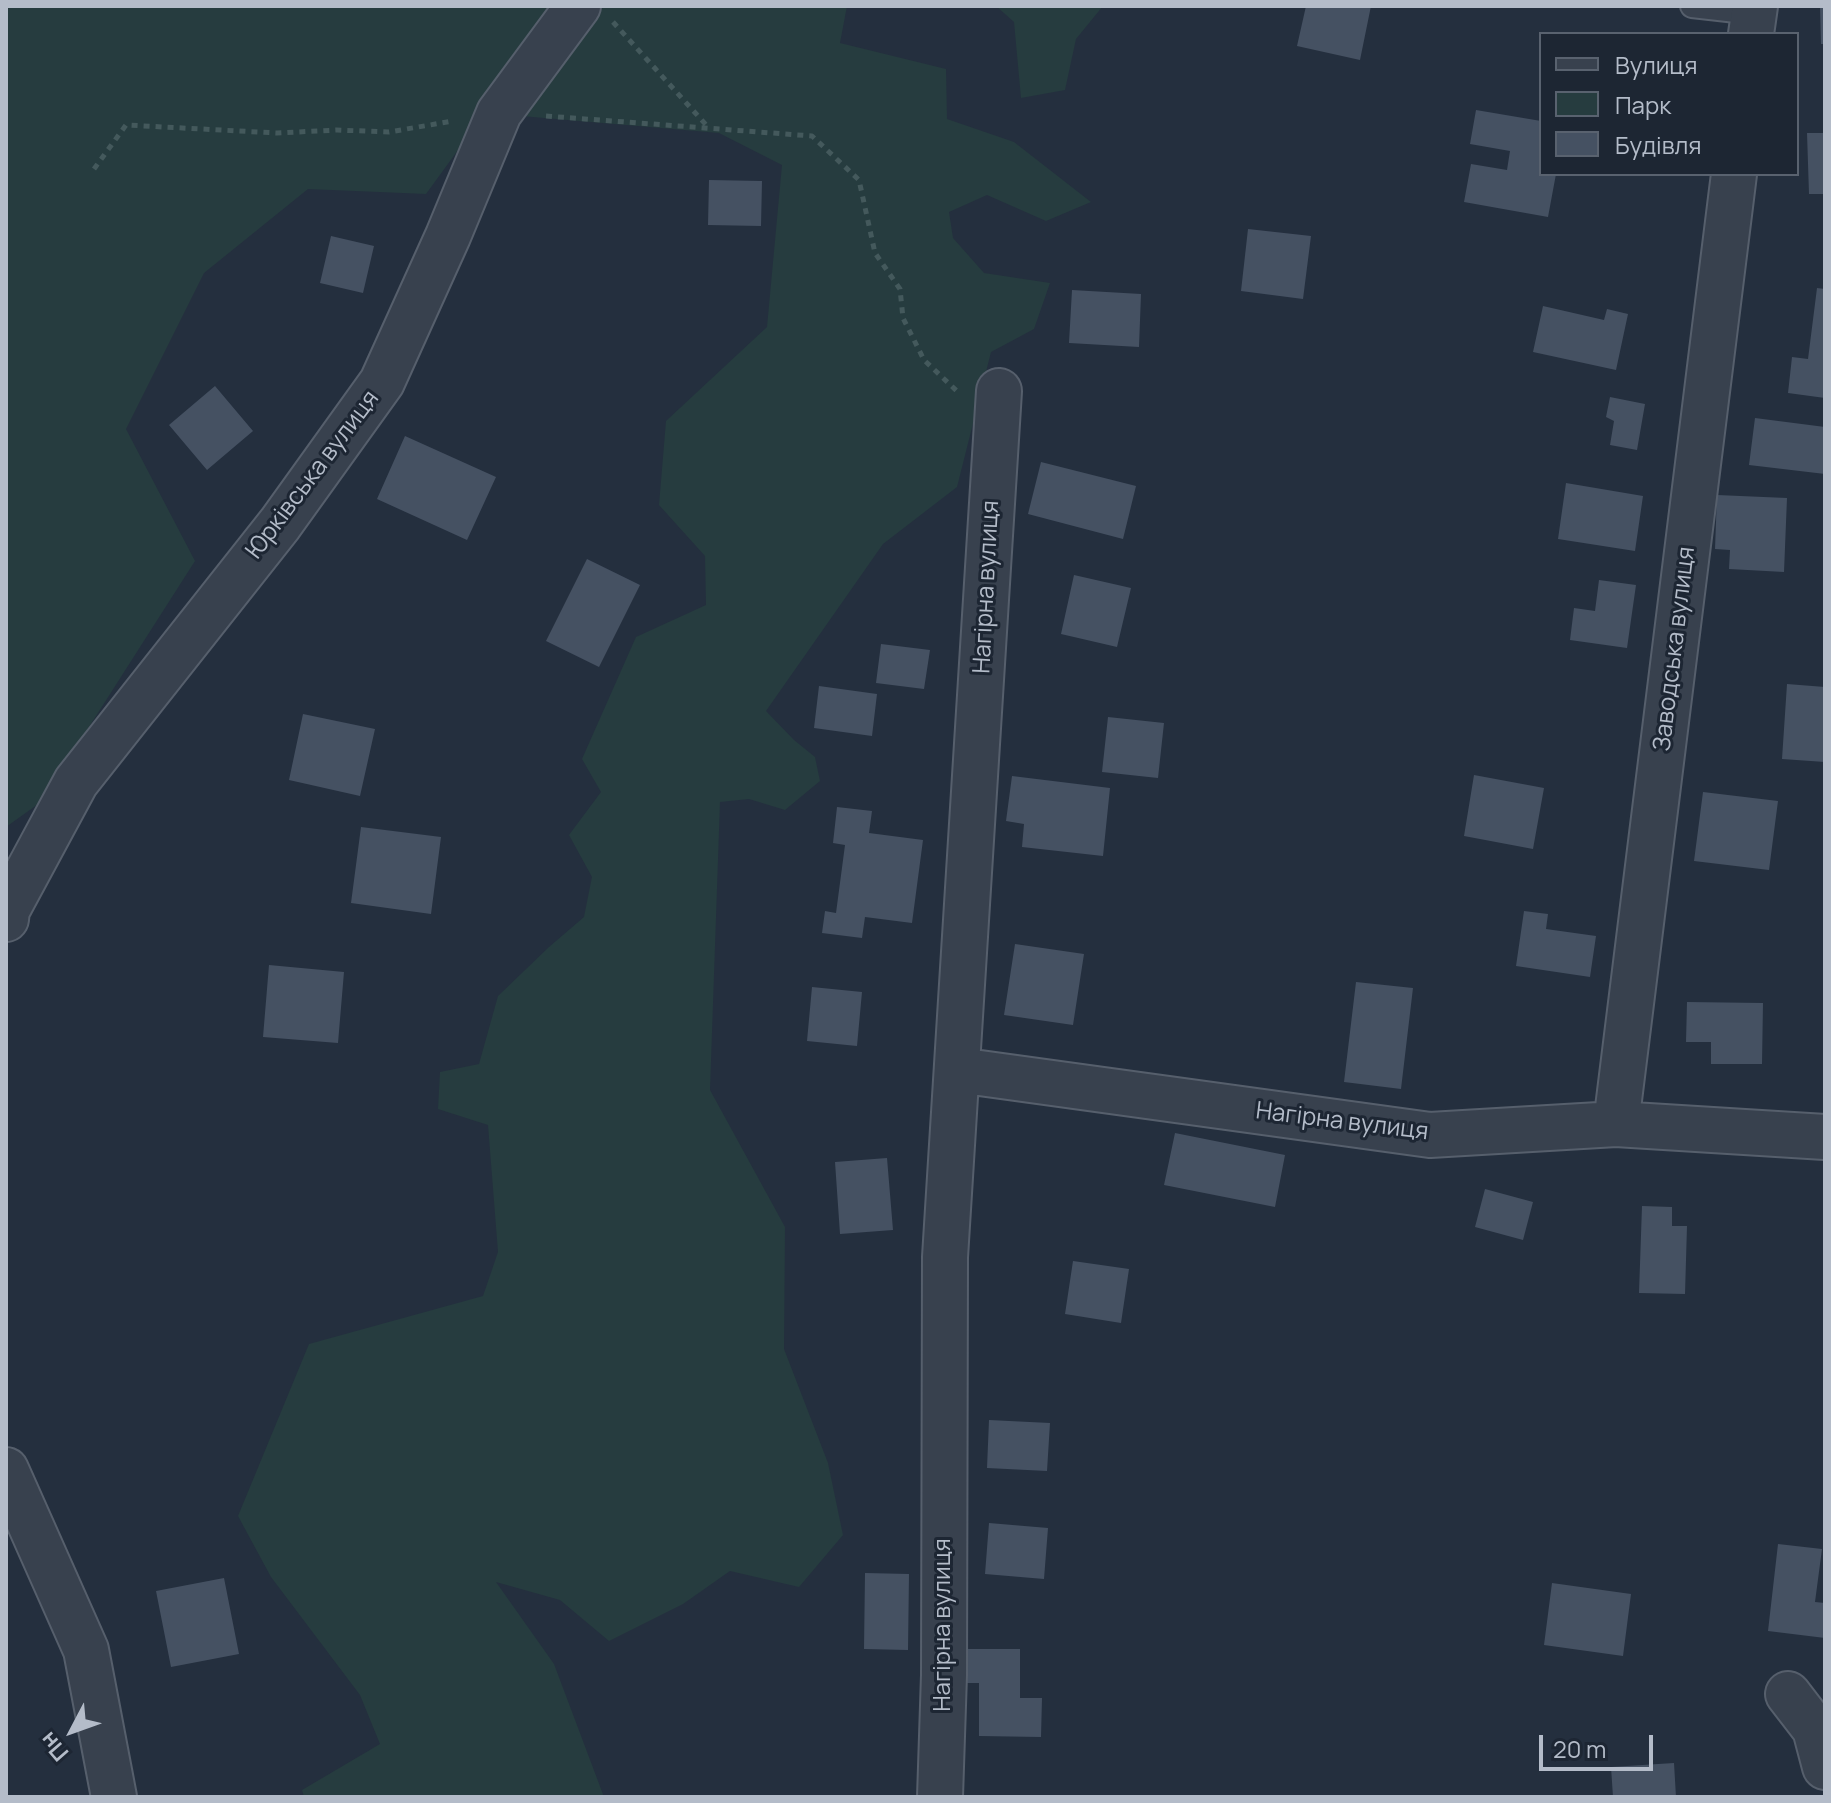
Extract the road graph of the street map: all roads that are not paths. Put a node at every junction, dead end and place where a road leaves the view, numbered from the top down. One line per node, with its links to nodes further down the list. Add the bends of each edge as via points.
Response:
1 (1692, 6): 3 (lane)
2 (593, 12): 6 (street, Юрківська вулиця, via 499,113 382,382 280,524 76,782)
3 (1753, 18)
4 (1734, 176): 8 (street, Заводська вулиця)
5 (998, 410): 7 (street, Нагірна вулиця)
6 (6, 919)
7 (958, 1070): 8 (street, Нагірна вулиця, via 1430,1135); 14 (street, Нагірна вулиця, via 945,1257)
8 (1616, 1124): 9 (street, Нагірна вулиця)
9 (1825, 1137)
10 (6, 1470): 13 (street, via 86,1650)
11 (1788, 1694): 12 (street, via 1815,1729)
12 (1825, 1767)
13 (114, 1797)
14 (940, 1797)

